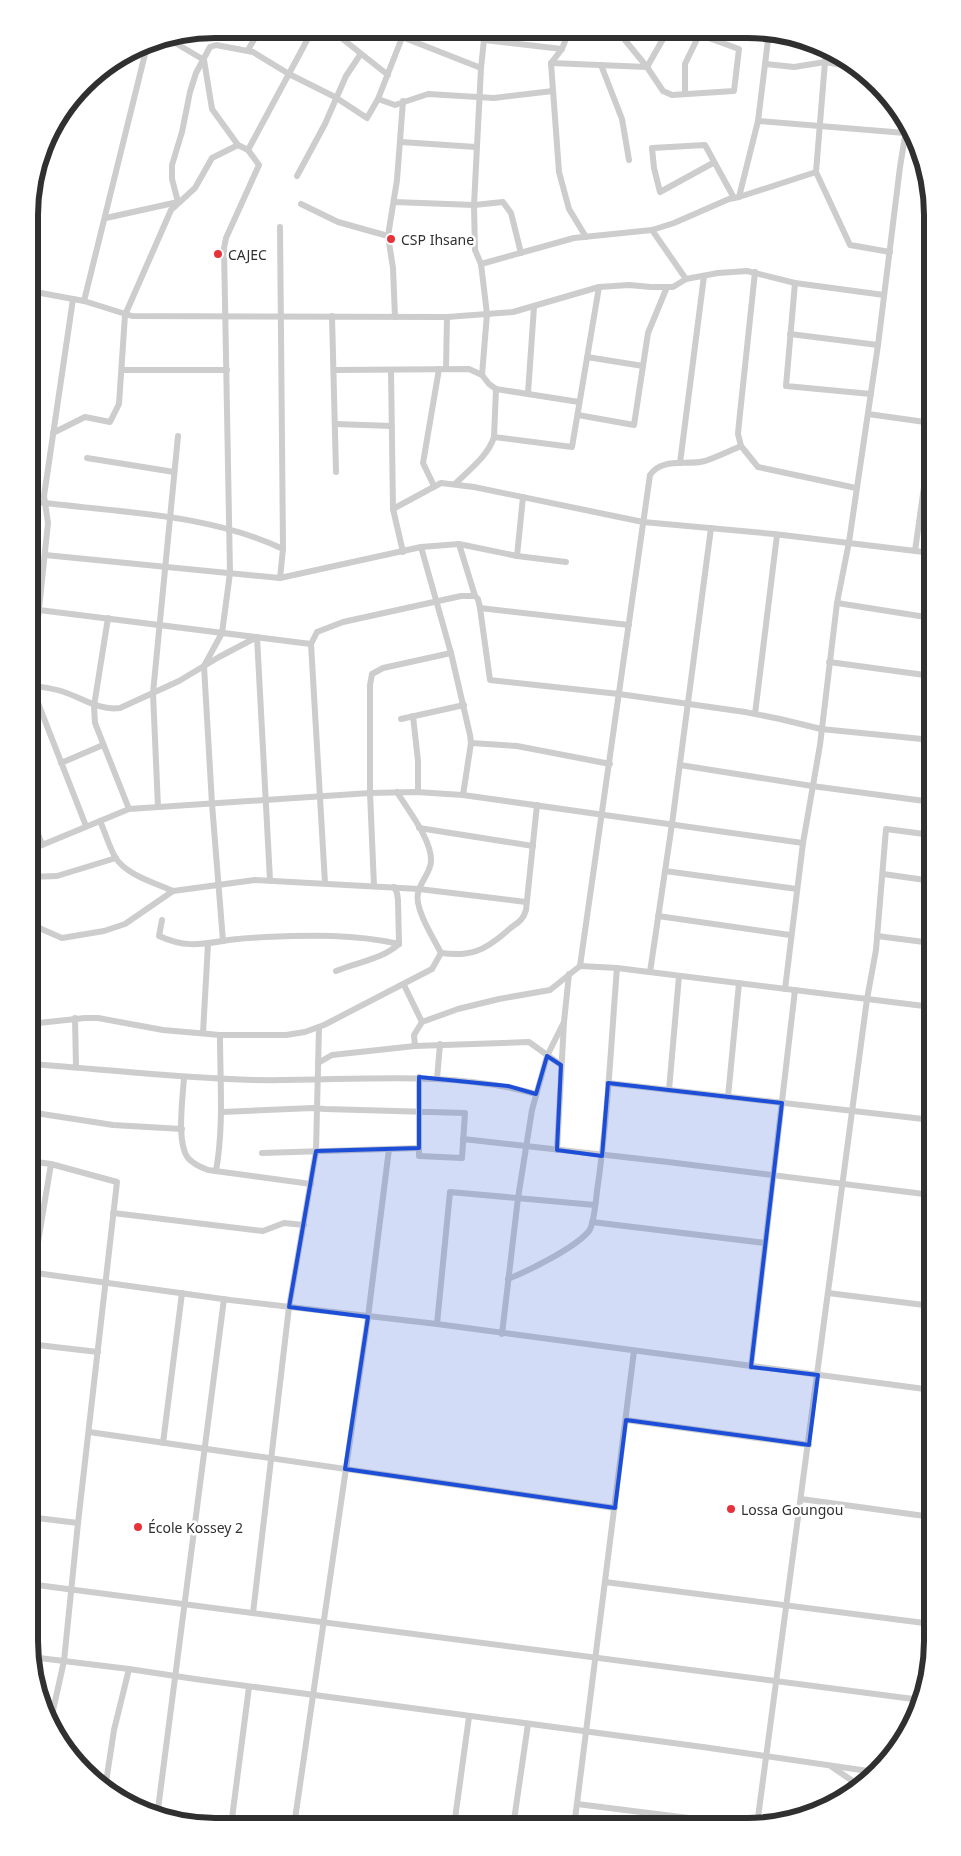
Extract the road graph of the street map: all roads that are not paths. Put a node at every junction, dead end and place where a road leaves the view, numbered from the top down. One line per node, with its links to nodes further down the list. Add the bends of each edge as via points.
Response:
1 (255, 38): 17 (street)
2 (309, 38): 29 (street)
3 (342, 38): 19 (street)
4 (402, 38): 30 (street)
5 (405, 38): 28 (street)
6 (517, 38): 15 (street)
7 (566, 38): 16 (street)
8 (623, 38): 27 (street)
9 (664, 38): 27 (street)
10 (697, 38): 32 (street, via 685,64)
11 (710, 38): 32 (street, via 739,49 734,91)
12 (768, 39): 24 (street)
13 (484, 40): 15 (street); 28 (street)
14 (175, 42): 21 (street)
15 (516, 44): 16 (street)
16 (562, 49): 23 (street)
17 (248, 50): 21 (street, via 216,45 210,47); 29 (street)
18 (146, 52): 54 (street)
19 (360, 54): 30 (street); 33 (street)
20 (825, 56): 22 (street)
21 (204, 60): 42 (street, via 212,109); 50 (street, via 190,92 172,165)
22 (824, 62): 24 (street, via 794,67); 25 (street); 38 (street)
23 (551, 63): 26 (street); 31 (street)
24 (766, 64): 37 (street)
25 (842, 65)
26 (601, 66): 27 (street); 45 (street, via 622,119)
27 (648, 67): 32 (street, via 663,91 672,95)
28 (481, 68): 34 (street)
29 (289, 74): 33 (street); 44 (street)
30 (388, 75): 35 (street)
31 (553, 91): 34 (street); 58 (street, via 559,172 569,209)
32 (685, 94)
33 (335, 97): 35 (street, via 366,118); 48 (street, via 325,124)
34 (479, 98): 36 (street, via 436,94); 43 (street)
35 (378, 99): 36 (street, via 391,105)
36 (403, 101): 41 (street)
37 (758, 121): 38 (street); 49 (street)
38 (820, 125): 39 (street); 47 (street)
39 (903, 133)
40 (905, 137): 59 (street)
41 (401, 142): 43 (street); 51 (street)
42 (238, 144): 44 (street); 50 (street, via 212,158 195,188)
43 (476, 147): 53 (street)
44 (248, 150): 75 (street, via 259,165 226,238)
45 (629, 160)
46 (713, 163): 46 (street, via 704,145 652,148 660,192); 49 (street)
47 (816, 172): 49 (street); 59 (street, via 850,245)
48 (297, 176)
49 (737, 198): 56 (street)
50 (178, 202): 54 (street); 74 (street, via 171,210)
51 (394, 202): 53 (street); 57 (street)
52 (301, 204): 57 (street, via 338,222)
53 (474, 206): 60 (street, via 503,202 507,206); 61 (street, via 475,250)
54 (106, 218): 71 (street)
55 (280, 227): 76 (street)
56 (652, 230): 58 (street); 64 (street)
57 (388, 236): 78 (street)
58 (586, 237): 60 (street)
59 (890, 252): 69 (street)
60 (521, 253): 61 (street)
61 (480, 264): 73 (street)
62 (755, 272): 63 (street, via 718,272); 65 (street); 102 (street, via 738,434)
63 (704, 276): 64 (street); 104 (street)
64 (686, 279): 66 (street)
65 (795, 283): 69 (street); 80 (street)
66 (668, 287): 67 (street, via 629,285); 83 (street, via 648,333)
67 (599, 288): 72 (street); 82 (street)
68 (38, 293): 70 (street)
69 (884, 295): 81 (street)
70 (73, 299): 71 (street); 99 (street)
71 (84, 301): 74 (street)
72 (534, 307): 73 (street); 91 (street)
73 (487, 314): 79 (street); 89 (street)
74 (125, 315): 75 (street); 85 (street)
75 (226, 316): 76 (street); 86 (street)
76 (281, 316): 77 (street); 123 (street)
77 (332, 316): 78 (street); 87 (street)
78 (395, 316): 79 (street)
79 (447, 317): 84 (street)
80 (790, 334): 81 (street); 92 (street, via 786,386)
81 (878, 345): 92 (street)
82 (587, 357): 83 (street); 93 (street)
83 (643, 366): 95 (street, via 634,425)
84 (442, 369): 88 (street); 89 (street, via 469,370); 108 (street, via 422,464)
85 (123, 370): 86 (street); 99 (street, via 119,404 110,422 85,417)
86 (227, 370): 118 (street)
87 (334, 370): 88 (street); 97 (street)
88 (391, 370): 98 (street)
89 (482, 375): 90 (street)
90 (496, 388): 91 (street); 101 (street)
91 (528, 393): 93 (street)
92 (871, 394): 94 (street)
93 (579, 402): 95 (street)
94 (868, 414): 96 (street); 110 (street)
95 (578, 415): 101 (street, via 572,447)
96 (924, 422)
97 (335, 424): 98 (street); 106 (street)
98 (392, 426): 114 (street)
99 (53, 433): 113 (street)
100 (178, 436): 105 (street)
101 (494, 437): 107 (street, via 486,452)
102 (741, 446): 104 (street, via 707,460); 110 (street, via 758,467)
103 (87, 458): 105 (street)
104 (680, 464): 116 (street, via 664,464 650,475)
105 (174, 472): 115 (street)
106 (336, 472)
107 (455, 484): 108 (street, via 441,482); 111 (street)
108 (434, 486): 114 (street)
109 (924, 487): 124 (street)
110 (856, 488): 120 (street)
111 (523, 497): 116 (street); 128 (street)
112 (38, 502): 113 (street)
113 (45, 503): 115 (street); 127 (street, via 48,523)
114 (393, 509): 125 (street)
115 (170, 518): 118 (street); 130 (street)
116 (643, 522): 117 (street); 142 (street)
117 (712, 528): 119 (street); 155 (street)
118 (229, 529): 123 (street); 131 (street)
119 (777, 535): 120 (street); 157 (street)
120 (849, 542): 124 (street); 135 (street)
121 (459, 544): 122 (street); 128 (street); 133 (street)
122 (422, 547): 125 (street); 134 (street)
123 (284, 549): 132 (street)
124 (915, 551): 126 (street)
125 (403, 552): 132 (street)
126 (924, 552)
127 (45, 555): 130 (street); 137 (street)
128 (516, 556): 129 (street)
129 (566, 562)
130 (166, 567): 131 (street); 141 (street)
131 (230, 573): 132 (street); 143 (street)
132 (280, 578)
133 (475, 596): 134 (street); 136 (street)
134 (436, 601): 145 (street, via 325,627 317,632); 146 (street)
135 (837, 603): 138 (street); 147 (street)
136 (480, 608): 142 (street); 152 (street, via 490,680)
137 (40, 610): 139 (street); 140 (street)
138 (924, 617)
139 (108, 618): 141 (street); 156 (street)
140 (38, 625)
141 (159, 625): 143 (street); 151 (street)
142 (629, 625): 152 (street)
143 (222, 633): 144 (street); 148 (street)
144 (257, 637): 145 (street); 148 (street); 173 (street)
145 (312, 644): 172 (street)
146 (450, 652): 154 (street); 170 (street, via 383,668 372,674)
147 (829, 662): 149 (street); 160 (street)
148 (204, 666): 151 (street); 175 (street)
149 (924, 675)
150 (38, 687): 156 (street, via 60,691)
151 (154, 693): 156 (street, via 120,708); 177 (street)
152 (619, 694): 155 (street); 165 (street)
153 (38, 705): 164 (street)
154 (464, 705): 158 (street); 162 (street)
155 (688, 705): 157 (street); 166 (street)
156 (94, 706): 163 (street, via 94,723)
157 (755, 714): 160 (street)
158 (413, 716): 159 (street); 169 (street)
159 (400, 719)
160 (821, 729): 161 (street); 167 (street)
161 (924, 739)
162 (471, 743): 165 (street, via 517,746); 171 (street)
163 (103, 745): 164 (street); 178 (street)
164 (61, 763): 182 (street)
165 (610, 764): 179 (street)
166 (680, 765): 167 (street); 181 (street)
167 (812, 786): 174 (street); 186 (street)
168 (397, 792): 169 (street); 170 (street); 183 (street)
169 (418, 792): 171 (street)
170 (370, 794): 172 (street); 198 (street)
171 (463, 795): 176 (street)
172 (321, 797): 173 (street); 196 (street)
173 (266, 799): 175 (street); 194 (street)
174 (924, 801)
175 (212, 804): 177 (street); 197 (street)
176 (537, 805): 179 (street); 189 (street)
177 (158, 807): 178 (street)
178 (129, 808): 180 (street)
179 (602, 814): 181 (street); 214 (street)
180 (100, 821): 182 (street); 190 (street)
181 (672, 824): 186 (street); 191 (street)
182 (86, 826): 187 (street)
183 (419, 828): 189 (street); 200 (street, via 427,842 431,861)
184 (38, 834): 187 (street)
185 (924, 835): 192 (street, via 886,829)
186 (803, 843): 201 (street)
187 (42, 844): 188 (street)
188 (38, 846)
189 (533, 846): 203 (street)
190 (116, 858): 193 (street, via 57,876); 202 (street, via 128,869)
191 (665, 871): 201 (street); 204 (street)
192 (882, 874): 195 (street); 208 (street)
193 (38, 877)
194 (270, 880): 196 (street); 197 (street)
195 (924, 880)
196 (326, 884): 198 (street)
197 (219, 885): 202 (street); 209 (street)
198 (374, 886): 199 (street)
199 (394, 887): 200 (street); 212 (street, via 398,900)
200 (420, 889): 203 (street); 213 (street, via 418,903)
201 (797, 889): 207 (street)
202 (173, 891): 206 (street, via 125,924 104,931 62,938)
203 (526, 902): 213 (street, via 520,922 492,944 466,954)
204 (658, 916): 207 (street); 217 (street)
205 (162, 920): 211 (street, via 160,936 190,945)
206 (38, 928)
207 (790, 935): 222 (street)
208 (877, 936): 210 (street); 224 (street)
209 (223, 941): 211 (street); 212 (street, via 314,935)
210 (924, 942)
211 (208, 944): 231 (street)
212 (399, 944): 216 (street, via 388,954)
213 (441, 953): 221 (street, via 432,969)
214 (580, 966): 215 (street); 218 (street)
215 (617, 968): 217 (street); 245 (street)
216 (336, 971)
217 (650, 972): 219 (street)
218 (569, 974): 227 (street, via 550,990 498,999); 228 (street)
219 (679, 976): 220 (street); 246 (street)
220 (738, 983): 222 (street); 248 (street)
221 (404, 985): 227 (street); 230 (street)
222 (785, 989): 223 (street)
223 (794, 990): 224 (street); 249 (street)
224 (867, 999): 225 (street); 252 (street)
225 (924, 1006)
226 (75, 1018): 229 (street); 231 (street, via 98,1018 163,1030); 239 (street)
227 (422, 1022): 234 (street, via 414,1035)
228 (564, 1022): 235 (street); 238 (street)
229 (38, 1023)
230 (319, 1027): 232 (street, via 286,1035); 236 (street)
231 (202, 1033): 232 (street)
232 (220, 1035): 243 (street)
233 (440, 1044): 234 (street); 235 (street, via 529,1042); 242 (street)
234 (415, 1046): 236 (street, via 332,1055)
235 (547, 1056): 238 (street); 247 (street)
236 (318, 1063): 244 (street)
237 (38, 1065): 239 (street)
238 (562, 1066): 261 (street)
239 (76, 1067): 240 (street)
240 (184, 1077): 243 (street); 256 (street)
241 (418, 1077): 242 (street); 244 (street); 251 (street)
242 (438, 1078): 247 (street, via 508,1086)
243 (220, 1079): 244 (street); 253 (street)
244 (318, 1079): 250 (street)
245 (608, 1084): 246 (street); 264 (street)
246 (669, 1090): 248 (street)
247 (536, 1094): 258 (street)
248 (728, 1097): 249 (street)
249 (782, 1103): 252 (street); 268 (street)
250 (317, 1109): 251 (street); 253 (street); 262 (street)
251 (419, 1111): 257 (street, via 465,1112); 260 (street)
252 (852, 1111): 255 (street); 270 (street)
253 (222, 1112): 267 (street)
254 (38, 1113): 256 (street, via 113,1125)
255 (924, 1119)
256 (182, 1129): 267 (street, via 182,1145 188,1157 197,1166)
257 (464, 1139): 258 (street); 260 (street, via 462,1158 419,1156)
258 (526, 1146): 261 (street); 272 (street)
259 (389, 1148): 260 (street); 262 (street); 287 (street)
260 (419, 1148)
261 (557, 1150): 264 (street)
262 (316, 1151): 263 (street); 269 (street)
263 (262, 1154)
264 (602, 1156): 268 (street); 273 (street)
265 (38, 1162): 266 (street)
266 (51, 1164): 274 (street, via 117,1182); 277 (street)
267 (216, 1172): 269 (street)
268 (773, 1176): 270 (street); 278 (street)
269 (311, 1184): 276 (street)
270 (842, 1184): 271 (street); 282 (street)
271 (924, 1194)
272 (518, 1198): 273 (street); 280 (street); 288 (street, via 450,1192)
273 (595, 1204): 275 (street)
274 (113, 1212): 276 (street, via 263,1231 284,1222); 281 (street)
275 (592, 1222): 278 (street); 280 (street, via 590,1230 576,1242)
276 (304, 1224): 286 (street)
277 (38, 1234)
278 (765, 1243): 293 (street)
279 (38, 1273): 281 (street)
280 (508, 1279): 289 (street)
281 (105, 1283): 283 (street); 291 (street)
282 (828, 1292): 285 (street); 294 (street)
283 (182, 1293): 284 (street); 298 (street)
284 (224, 1299): 286 (street); 300 (street)
285 (924, 1305)
286 (289, 1307): 287 (street); 301 (street)
287 (368, 1317): 288 (street); 302 (street)
288 (437, 1324): 289 (street)
289 (502, 1334): 292 (street)
290 (38, 1345): 291 (street)
291 (98, 1352): 297 (street)
292 (634, 1352): 293 (street); 296 (street)
293 (751, 1366): 294 (street)
294 (818, 1375): 295 (street); 299 (street)
295 (924, 1389)
296 (626, 1420): 299 (street); 304 (street)
297 (89, 1432): 298 (street); 307 (street)
298 (163, 1443): 300 (street)
299 (808, 1445): 303 (street)
300 (204, 1448): 301 (street); 311 (street)
301 (272, 1458): 302 (street); 313 (street)
302 (345, 1469): 304 (street); 314 (street)
303 (801, 1499): 305 (street); 312 (street)
304 (615, 1508): 308 (street)
305 (924, 1516)
306 (38, 1518): 307 (street)
307 (78, 1523): 310 (street)
308 (606, 1582): 312 (street); 317 (street)
309 (38, 1585): 310 (street)
310 (72, 1590): 311 (street); 318 (street)
311 (184, 1604): 313 (street); 320 (street)
312 (787, 1604): 315 (street); 321 (street)
313 (253, 1613): 314 (street)
314 (323, 1622): 317 (street); 323 (street)
315 (924, 1622)
316 (38, 1658): 318 (street)
317 (596, 1658): 321 (street); 328 (street)
318 (64, 1661): 319 (street); 325 (street)
319 (129, 1669): 320 (street); 332 (street, via 114,1730)
320 (175, 1676): 322 (street); 335 (street)
321 (776, 1681): 324 (street); 329 (street)
322 (249, 1687): 323 (street); 336 (street)
323 (312, 1695): 326 (street); 337 (street)
324 (914, 1699)
325 (53, 1712)
326 (469, 1717): 327 (street); 338 (street)
327 (528, 1724): 328 (street); 339 (street)
328 (587, 1732): 329 (street); 334 (street)
329 (766, 1756): 330 (street); 342 (street)
330 (830, 1765): 331 (street); 333 (street)
331 (868, 1771)
332 (106, 1781)
333 (854, 1782)
334 (577, 1804): 340 (street); 341 (street)
335 (158, 1809)
336 (233, 1818)
337 (295, 1818)
338 (455, 1818)
339 (514, 1818)
340 (575, 1818)
341 (689, 1818)
342 (759, 1818)

